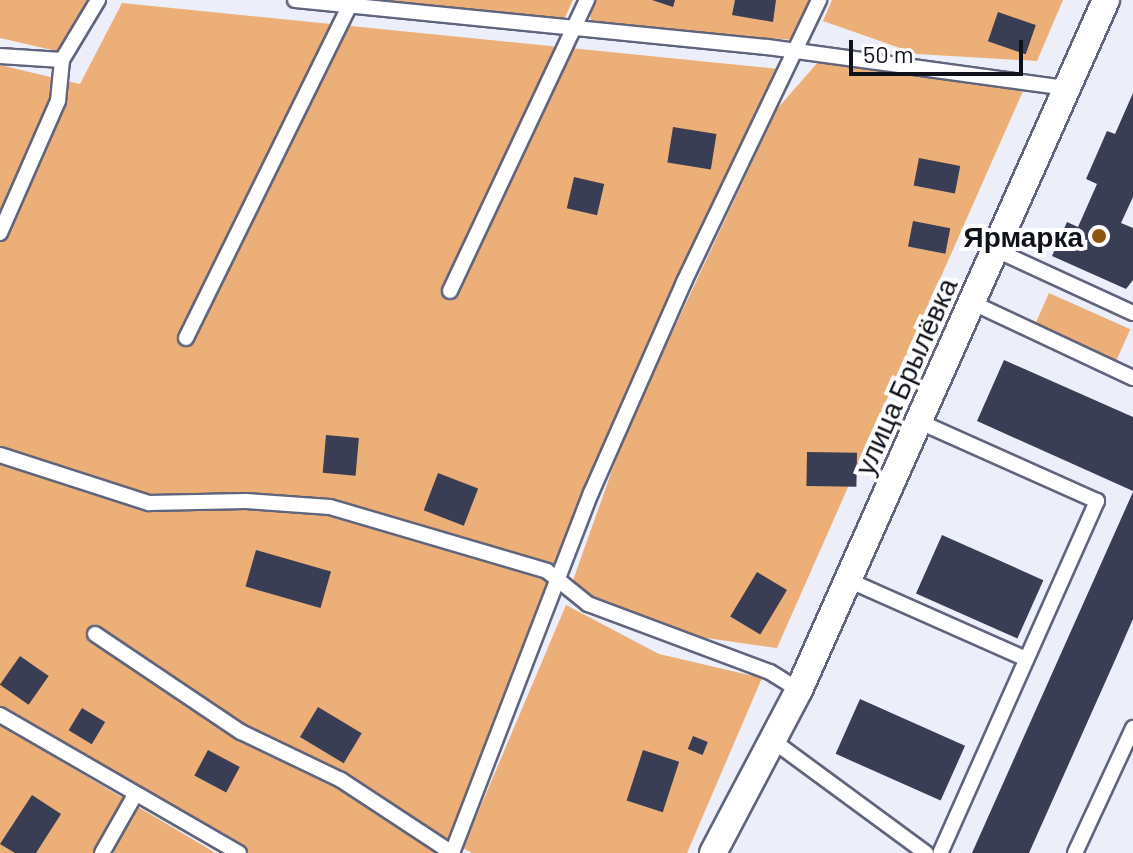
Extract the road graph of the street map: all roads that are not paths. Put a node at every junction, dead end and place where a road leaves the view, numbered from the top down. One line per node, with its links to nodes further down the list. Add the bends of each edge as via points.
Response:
1 (98, 0): 10 (lane)
2 (295, 0): 6 (lane)
3 (587, 0): 7 (lane)
4 (819, 0): 8 (lane)
5 (1106, 0): 11 (street, улица Брылёвка)
6 (350, 3): 7 (lane); 17 (lane)
7 (574, 31): 8 (lane); 14 (lane)
8 (797, 51): 11 (lane); 22 (lane, via 684,282 591,493)
9 (0, 56): 10 (lane)
10 (62, 60): 12 (lane, via 58,101)
11 (1067, 88): 13 (street, улица Брылёвка)
12 (0, 233)
13 (996, 250): 15 (street, улица Брылёвка); 16 (lane)
14 (450, 291)
15 (973, 303): 18 (lane); 19 (street, улица Брылёвка)
16 (1133, 313)
17 (186, 338)
18 (1133, 378)
19 (920, 422): 21 (street, улица Брылёвка); 24 (lane, via 1097,501)
20 (0, 455): 22 (lane, via 149,503 246,501 330,507 547,571)
21 (848, 580): 24 (lane); 25 (street, улица Брылёвка)
22 (561, 582): 25 (lane, via 588,604 770,672); 32 (lane)
23 (95, 634): 32 (lane, via 241,732 341,780)
24 (1026, 659): 35 (lane)
25 (799, 690): 28 (street, улица Брылёвка)
26 (0, 715): 29 (lane)
27 (1133, 728): 36 (lane)
28 (772, 740): 33 (street, улица Брылёвка); 34 (lane)
29 (135, 795): 30 (lane); 31 (lane)
30 (102, 853)
31 (239, 853)
32 (452, 853)
33 (713, 853)
34 (926, 853)
35 (940, 853)
36 (1075, 853)

